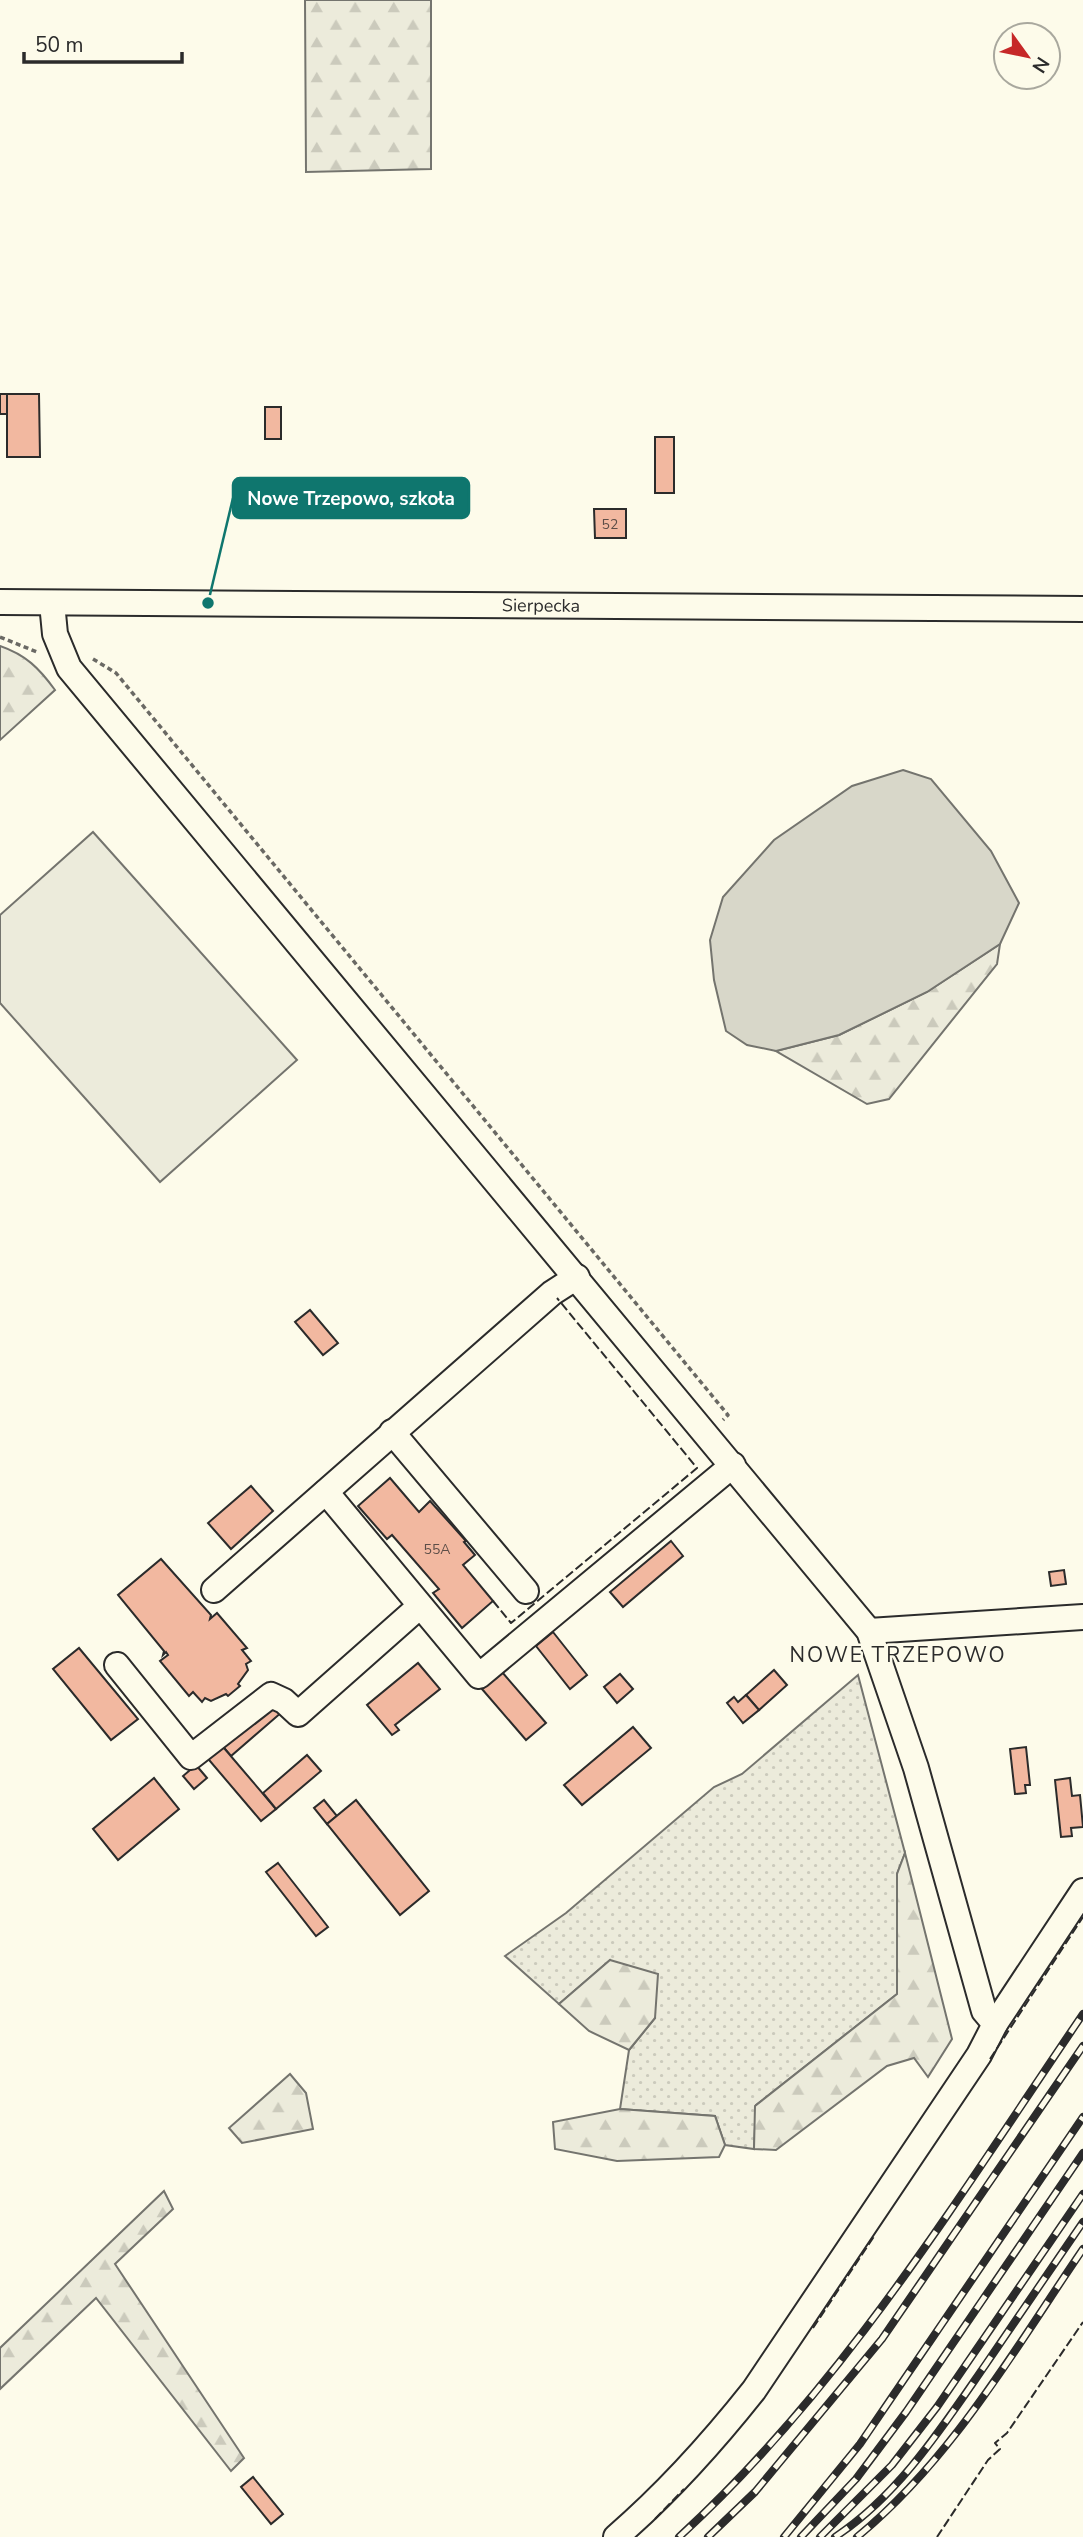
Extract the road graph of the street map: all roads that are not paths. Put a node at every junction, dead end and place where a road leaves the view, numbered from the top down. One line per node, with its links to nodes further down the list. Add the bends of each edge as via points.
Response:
1 (0, 602): 2 (street, Sierpecka)
2 (52, 603): 3 (street, Sierpecka); 4 (street, via 57,642 69,668)
3 (1083, 609)
4 (577, 1277): 5 (street, via 552,1293); 6 (street)
5 (392, 1433): 7 (street); 9 (street)
6 (733, 1465): 10 (street, via 479,1676); 12 (street)
7 (326, 1492): 8 (street); 10 (street)
8 (214, 1590)
9 (526, 1591)
10 (420, 1606): 13 (street, via 298,1714 271,1695 191,1757)
11 (1083, 1617): 12 (street)
12 (869, 1631): 15 (street, via 916,1768 984,2011)
13 (117, 1665)
14 (1083, 1891): 15 (street)
15 (995, 2024): 16 (street, via 979,2055 754,2390 719,2434)
16 (615, 2537)

